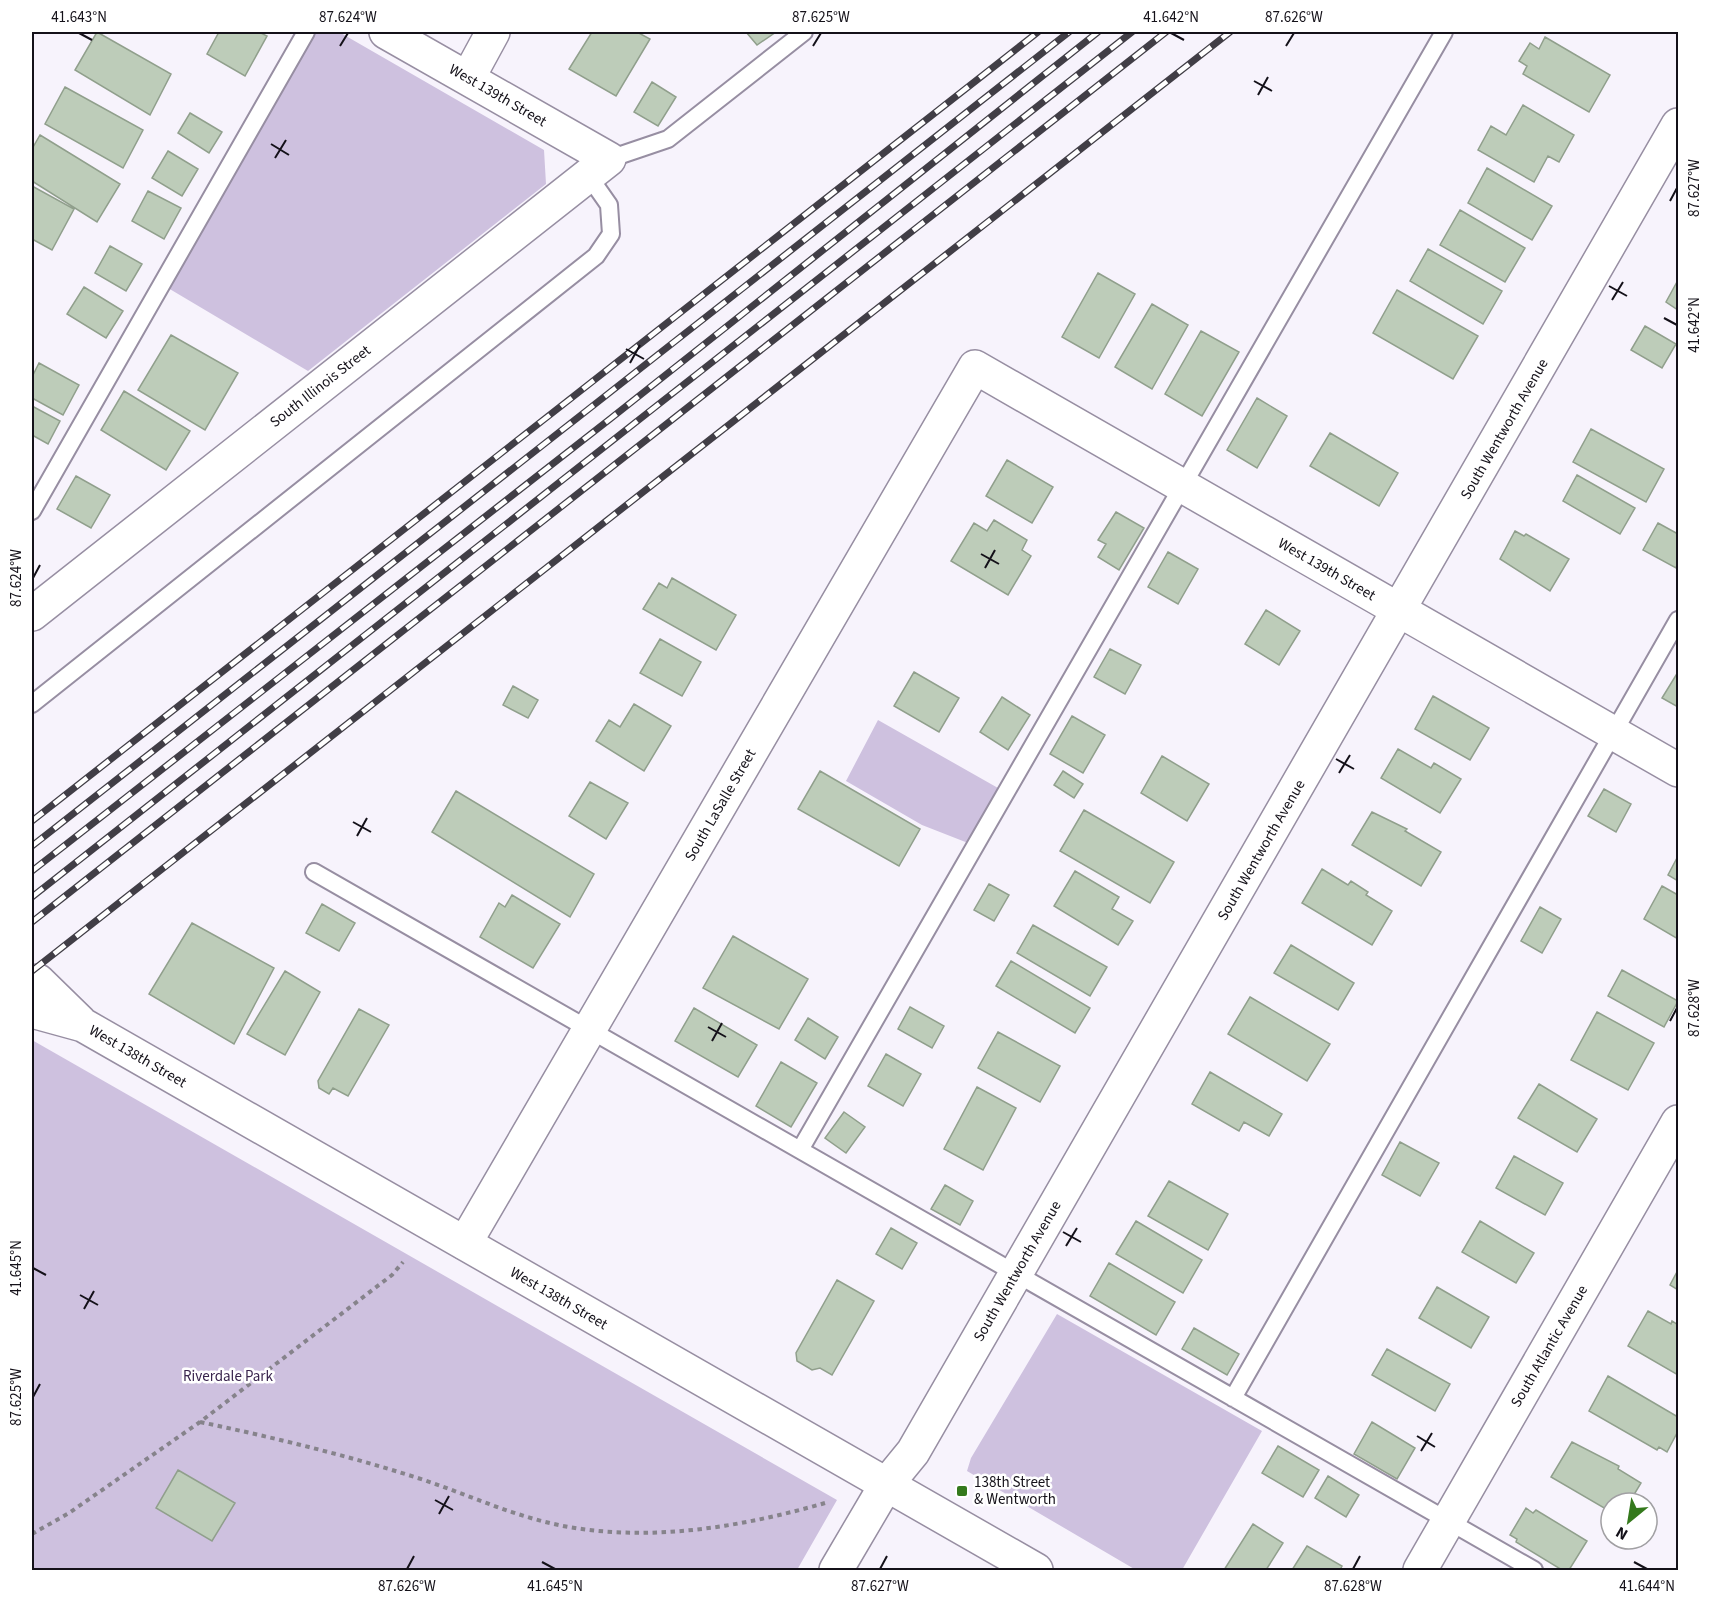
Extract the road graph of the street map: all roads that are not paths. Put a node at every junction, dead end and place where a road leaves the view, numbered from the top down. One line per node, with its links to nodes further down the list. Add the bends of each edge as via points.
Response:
1 (306, 32): 11 (lane)
2 (386, 32): 6 (street, West 139th Street)
3 (493, 32): 6 (street)
4 (804, 32): 8 (lane, via 668,139)
5 (1444, 32): 10 (lane)
6 (468, 78): 8 (street, West 139th Street)
7 (1678, 125): 12 (street, South Wentworth Avenue)
8 (598, 167): 13 (street, South Illinois Street); 15 (lane, via 609,205 611,234 596,256)
9 (975, 367): 10 (street, West 139th Street); 20 (street, South LaSalle Street)
10 (1182, 486): 12 (street, West 139th Street); 22 (lane)
11 (32, 511)
12 (1400, 611): 16 (street, West 139th Street); 24 (street, South Wentworth Avenue)
13 (32, 614)
14 (1678, 620): 16 (lane)
15 (32, 705)
16 (1614, 733): 17 (street, West 139th Street); 25 (lane)
17 (1678, 770)
18 (314, 872): 20 (lane)
19 (35, 996): 23 (street, West 138th Street)
20 (589, 1030): 22 (lane); 23 (street, South LaSalle Street)
21 (1678, 1122): 27 (street, South Atlantic Avenue)
22 (800, 1150): 24 (lane)
23 (465, 1243): 26 (street, West 138th Street)
24 (1015, 1274): 25 (lane); 26 (street, South Wentworth Avenue, via 913,1452)
25 (1233, 1398): 27 (lane)
26 (886, 1485): 28 (street, West 138th Street); 29 (street, South Wentworth Avenue)
27 (1448, 1521): 30 (street, South Atlantic Avenue); 31 (lane)
28 (1025, 1568)
29 (836, 1570)
30 (1420, 1570)
31 (1534, 1570)

